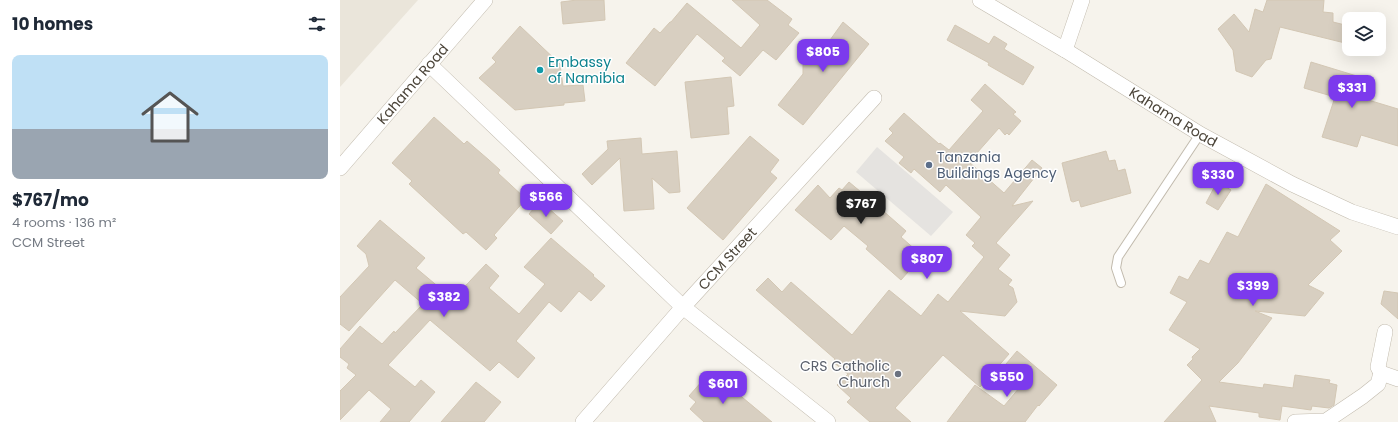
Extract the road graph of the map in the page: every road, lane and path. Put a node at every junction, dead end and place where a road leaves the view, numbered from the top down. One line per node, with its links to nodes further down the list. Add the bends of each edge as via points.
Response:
1 (485, 0): 5 (street, Kahama Road)
2 (980, 0): 4 (street, Kahama Road)
3 (1082, 0): 4 (street)
4 (1065, 50): 7 (street, Kahama Road)
5 (429, 64): 8 (street, Kahama Road); 11 (street)
6 (874, 98): 11 (street, CCM Street)
7 (1200, 134): 9 (street, Kahama Road, via 1292,184 1352,212); 10 (lane, via 1118,257 1116,268)
8 (340, 168)
9 (1398, 227)
10 (1121, 283)
11 (683, 307): 15 (street, CCM Street); 16 (street)
12 (1385, 332): 13 (street, via 1378,363)
13 (1381, 373): 14 (street); 17 (street, via 1378,384 1326,421)
14 (1398, 379)
15 (583, 422)
16 (828, 422)
17 (1295, 422)

